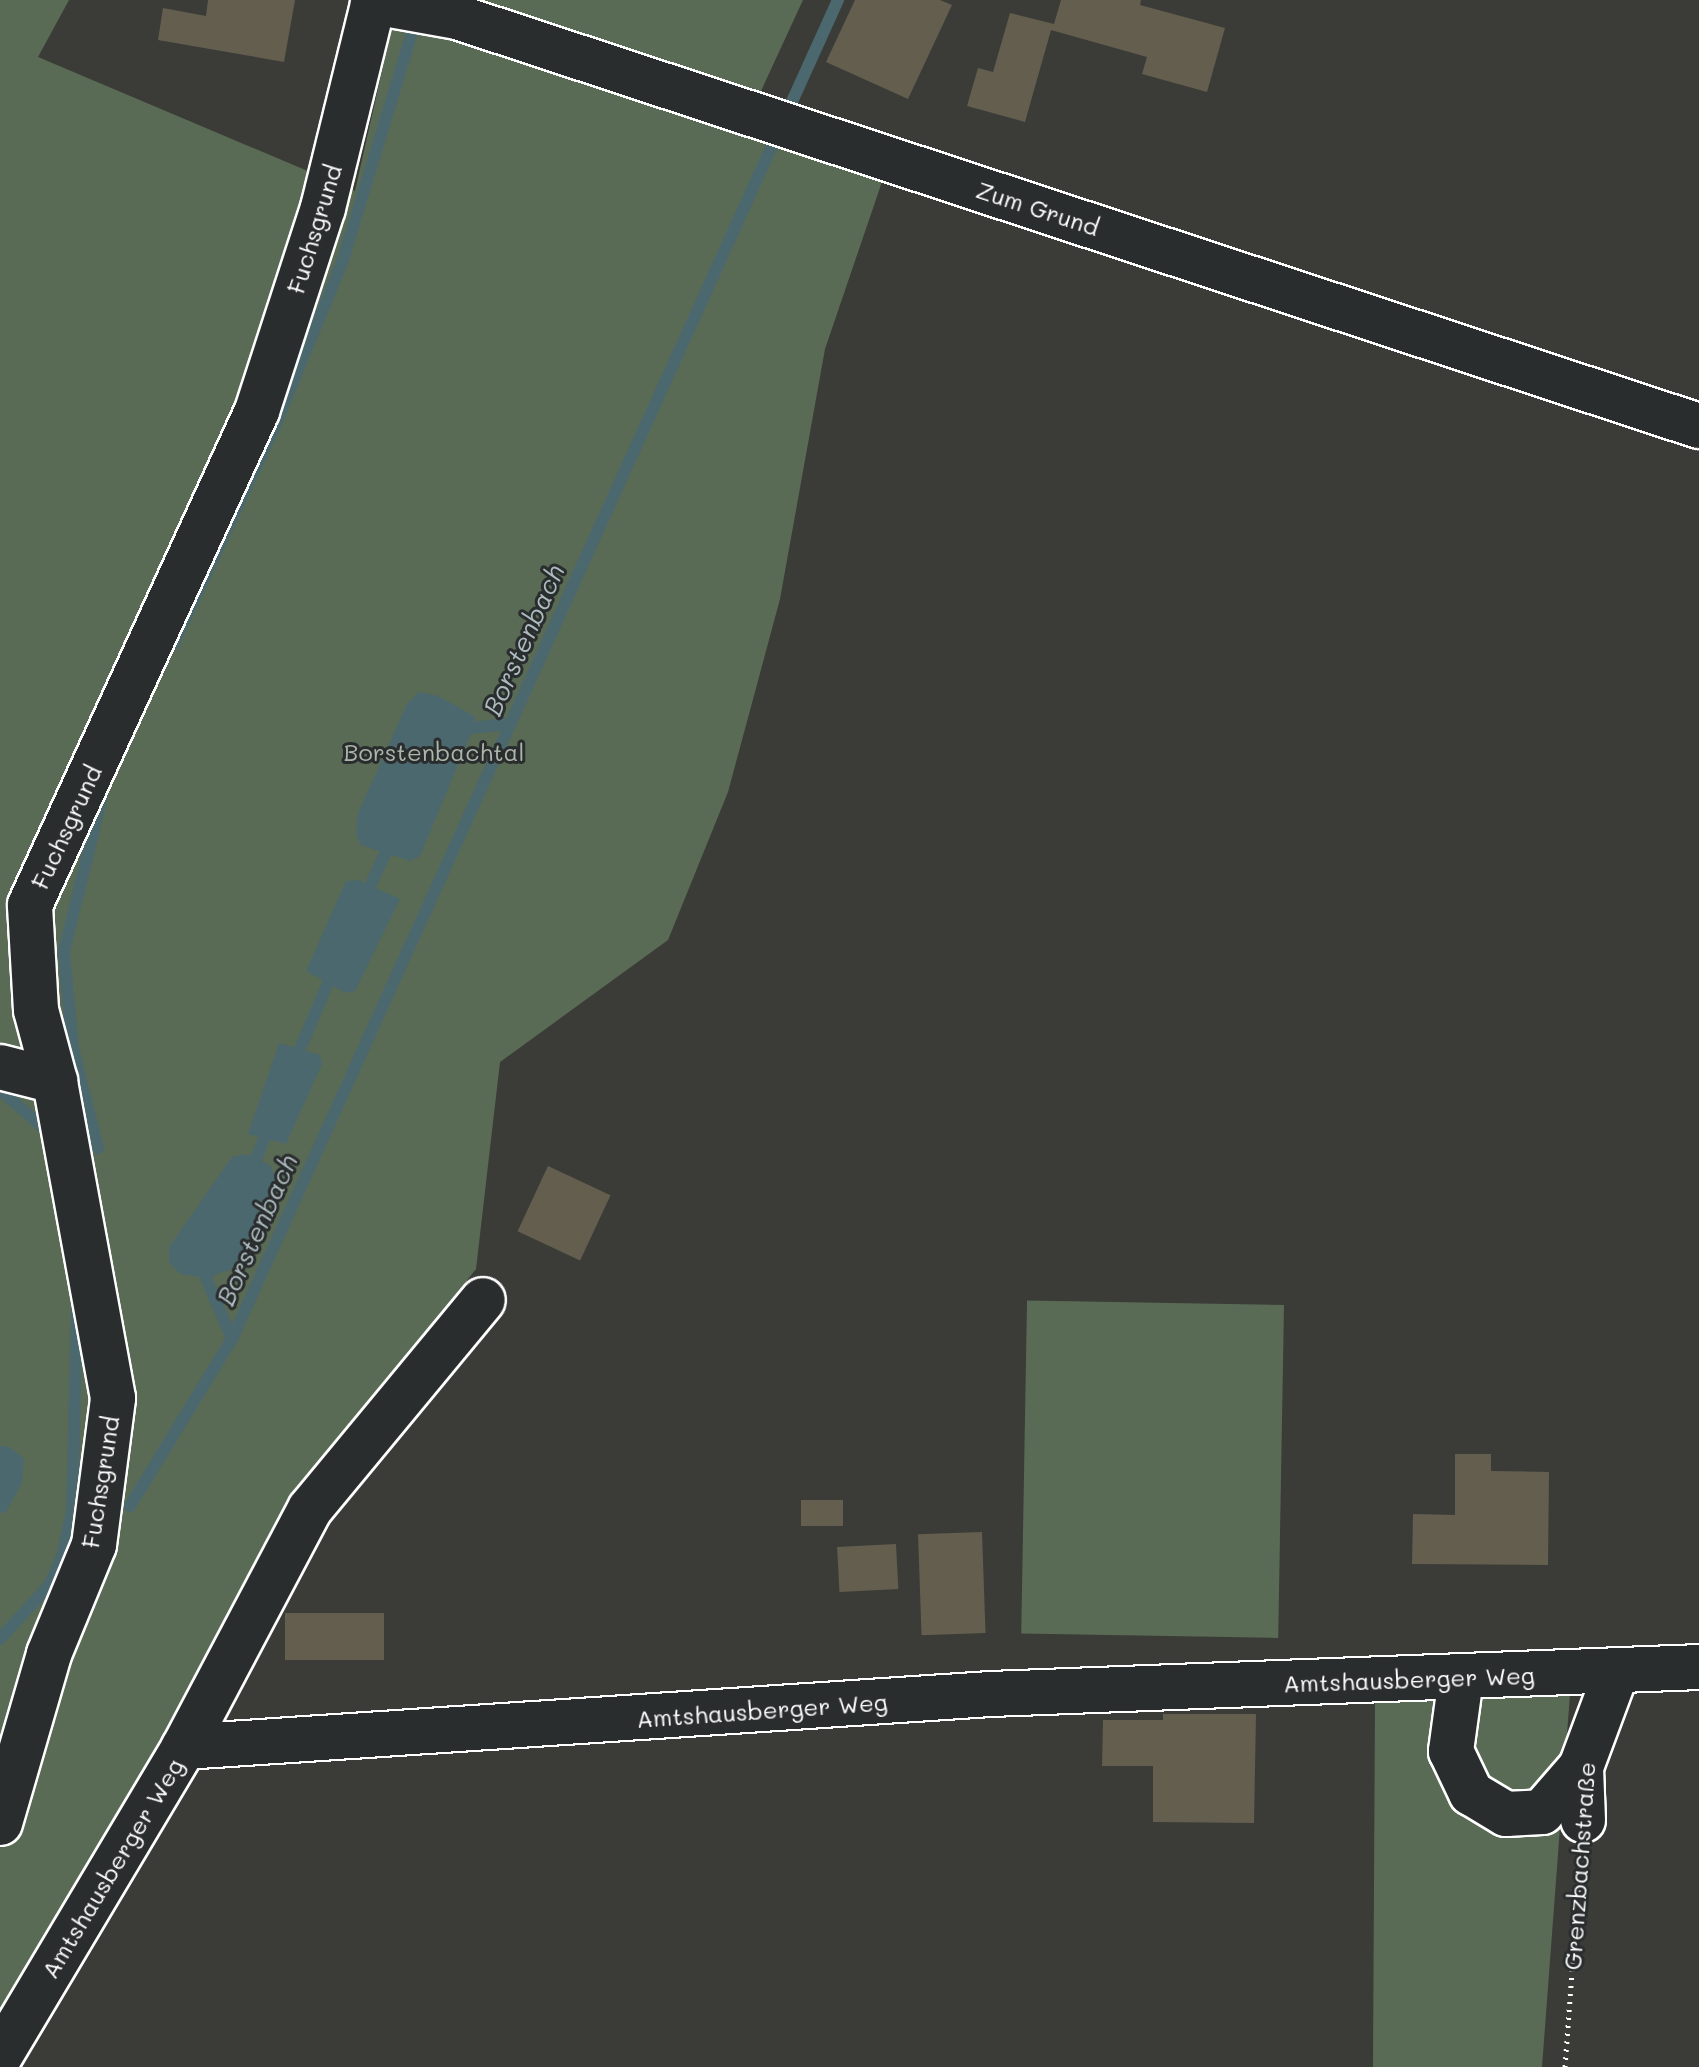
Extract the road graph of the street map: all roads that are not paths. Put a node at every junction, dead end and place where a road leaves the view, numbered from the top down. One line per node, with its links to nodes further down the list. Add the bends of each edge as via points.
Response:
1 (380, 2): 2 (street, Zum Grund, via 457,17); 4 (street, Fuchsgrund, via 323,208 257,411 30,905 36,1010)
2 (1699, 426)
3 (0, 1067): 4 (street)
4 (55, 1081): 12 (street, Fuchsgrund, via 113,1398 94,1545 49,1654)
5 (483, 1300): 9 (street, via 310,1509)
6 (1699, 1667): 7 (street, Amtshausberger Weg)
7 (1617, 1670): 8 (street, Amtshausberger Weg); 10 (street, Grenzbachstraße)
8 (1461, 1678): 9 (street, Amtshausberger Weg, via 991,1694); 10 (street, via 1451,1751 1471,1793 1506,1814 1542,1812)
9 (184, 1747): 13 (street, Amtshausberger Weg)
10 (1581, 1767): 11 (street, Grenzbachstraße)
11 (1583, 1820)
12 (0, 1823)
13 (0, 2056)

